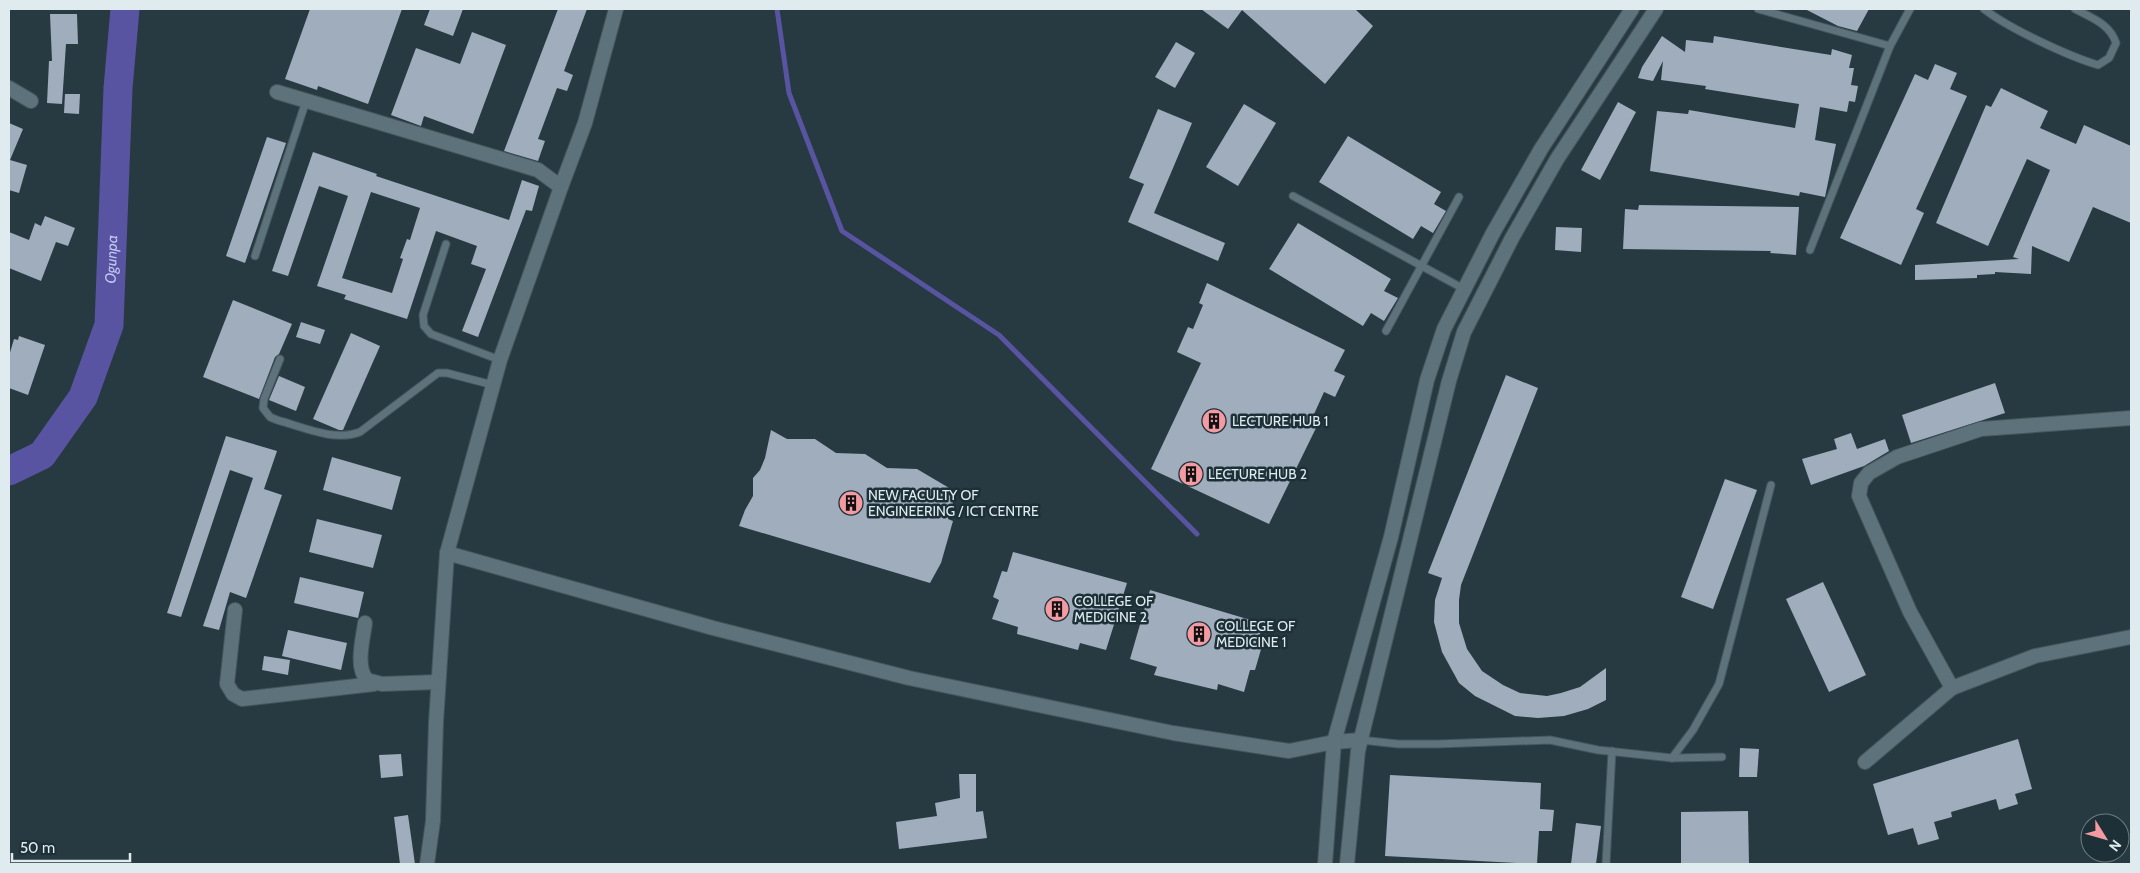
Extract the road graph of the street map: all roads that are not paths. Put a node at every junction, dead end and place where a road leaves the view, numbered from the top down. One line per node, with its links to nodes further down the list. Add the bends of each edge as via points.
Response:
1 (616, 9): 13 (street, via 585,122)
2 (1632, 9): 18 (street, via 1541,148)
3 (1656, 9): 20 (street, via 1557,159)
4 (1758, 9): 8 (lane)
5 (1910, 9): 8 (lane)
6 (1984, 9): 7 (lane, via 2047,44 2098,65 2109,58 2116,44 2113,34 2102,22)
7 (2074, 9)
8 (1890, 46): 17 (lane)
9 (9, 88): 11 (street)
10 (277, 92): 12 (street)
11 (31, 101)
12 (306, 101): 13 (street, via 538,170); 19 (lane)
13 (561, 187): 25 (street)
14 (1293, 196): 21 (lane)
15 (1459, 197): 21 (lane)
16 (446, 244): 25 (lane, via 422,315 424,326 431,334)
17 (1810, 250)
18 (1481, 255): 20 (street); 22 (street)
19 (255, 256)
20 (1499, 264): 36 (street, via 1464,332 1449,381)
21 (1421, 265): 22 (lane); 23 (lane)
22 (1464, 289): 37 (street, via 1444,329 1427,380 1391,537)
23 (1386, 332)
24 (280, 359): 26 (lane, via 263,408 277,420 339,436 360,432 438,373)
25 (500, 360): 26 (street)
26 (493, 385): 29 (street)
27 (2131, 418): 35 (street, via 1981,429 1897,457 1869,473 1861,483 1859,496 1910,612)
28 (1771, 485): 40 (lane, via 1719,684 1693,730)
29 (447, 553): 33 (street); 37 (street, via 713,628 909,678 1182,735 1289,750)
30 (235, 610): 34 (street, via 227,684 232,694 242,699)
31 (364, 623): 34 (street, via 362,673)
32 (2131, 638): 35 (street, via 2035,656)
33 (438, 682): 34 (street); 42 (street, via 433,821)
34 (374, 684)
35 (1952, 688): 41 (street)
36 (1361, 740): 37 (street); 38 (lane, via 1398,744 1550,740); 44 (street)
37 (1334, 742): 43 (street)
38 (1612, 751): 40 (lane); 45 (lane)
39 (1722, 757): 40 (lane)
40 (1672, 758)
41 (1865, 762)
42 (427, 864)
43 (1325, 864)
44 (1347, 864)
45 (1606, 864)

